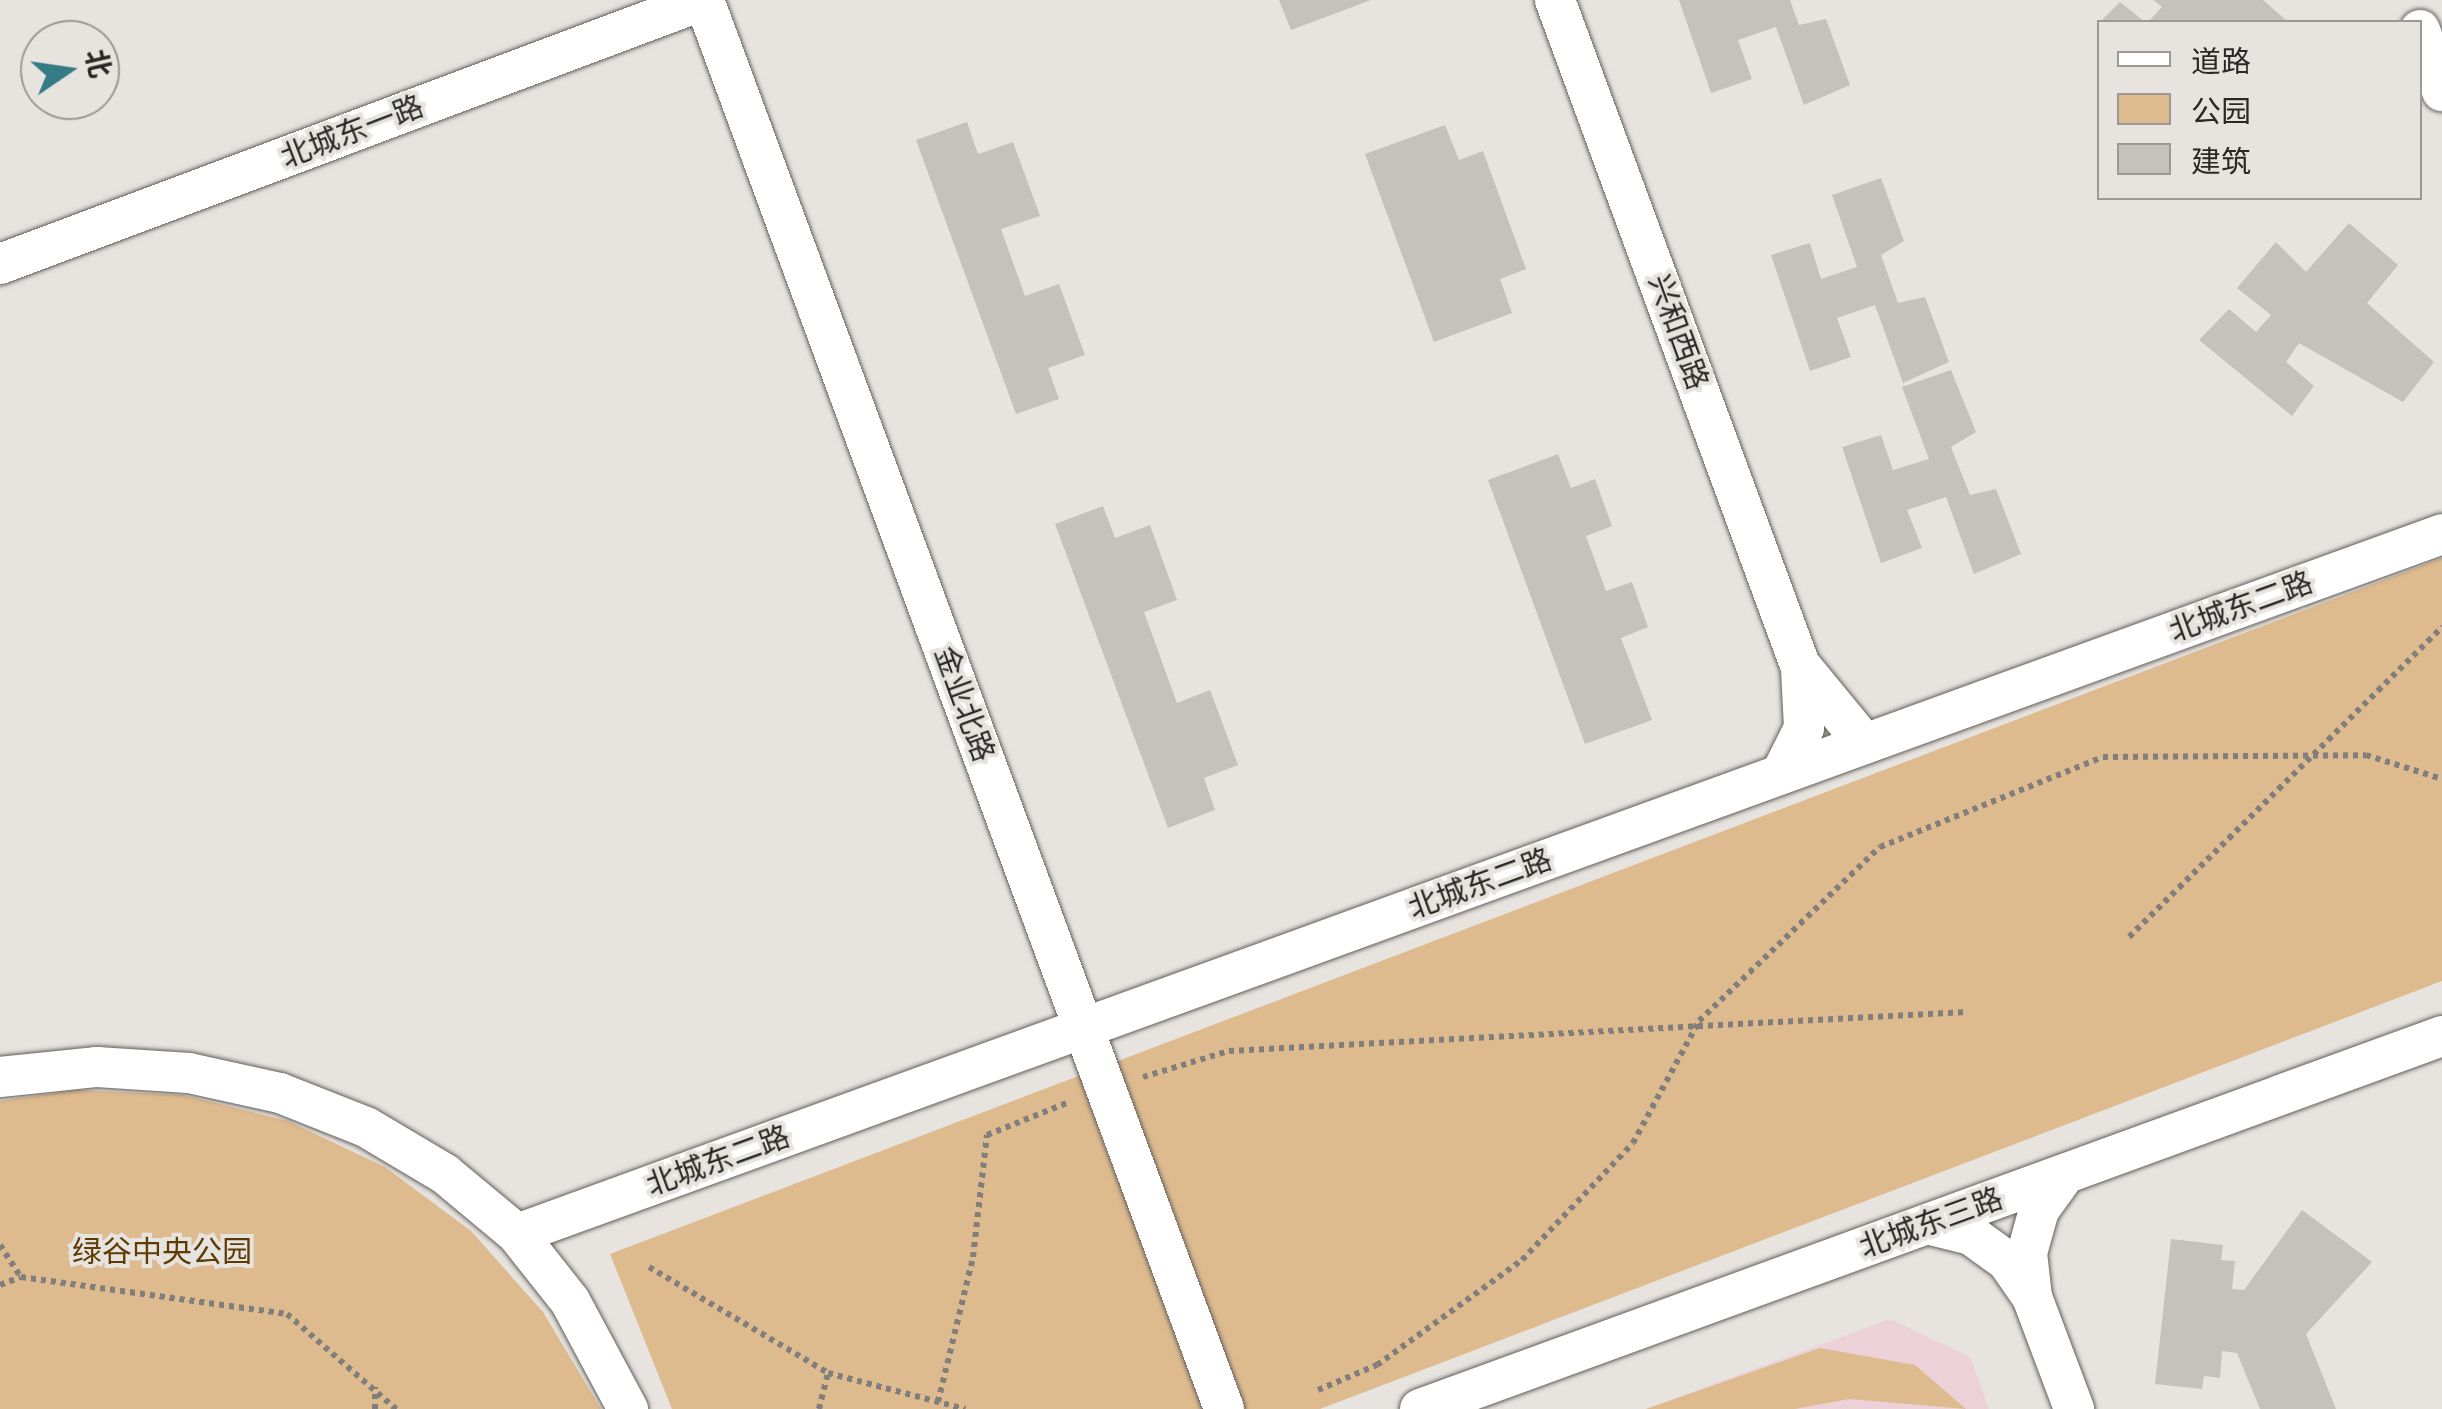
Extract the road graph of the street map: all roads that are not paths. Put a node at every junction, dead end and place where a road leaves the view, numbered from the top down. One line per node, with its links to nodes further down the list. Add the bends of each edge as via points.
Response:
1 (704, 0): 5 (street, 北城东一路); 10 (street, 金业北路)
2 (1555, 0): 7 (street, 兴和西路)
3 (2422, 36): 4 (street)
4 (2442, 91)
5 (0, 264)
6 (2442, 534): 8 (street, 北城东二路)
7 (1800, 665): 8 (street); 9 (street, via 1804,728)
8 (1864, 744): 9 (street, 北城东二路)
9 (1781, 774): 10 (street, 北城东二路)
10 (1084, 1029): 15 (street, 北城东二路); 18 (street, 金业北路)
11 (2442, 1036): 13 (street, 北城东三路)
12 (0, 1077): 15 (street, via 97,1067 189,1072 280,1093 398,1146)
13 (2064, 1174): 14 (street, 北城东三路); 16 (street, via 2035,1224)
14 (1927, 1224): 16 (street, via 1971,1235 2007,1260); 19 (street, 北城东三路)
15 (517, 1234): 17 (street, via 570,1302)
16 (2032, 1298): 20 (street)
17 (628, 1409)
18 (1224, 1409)
19 (1420, 1409)
20 (2074, 1409)

